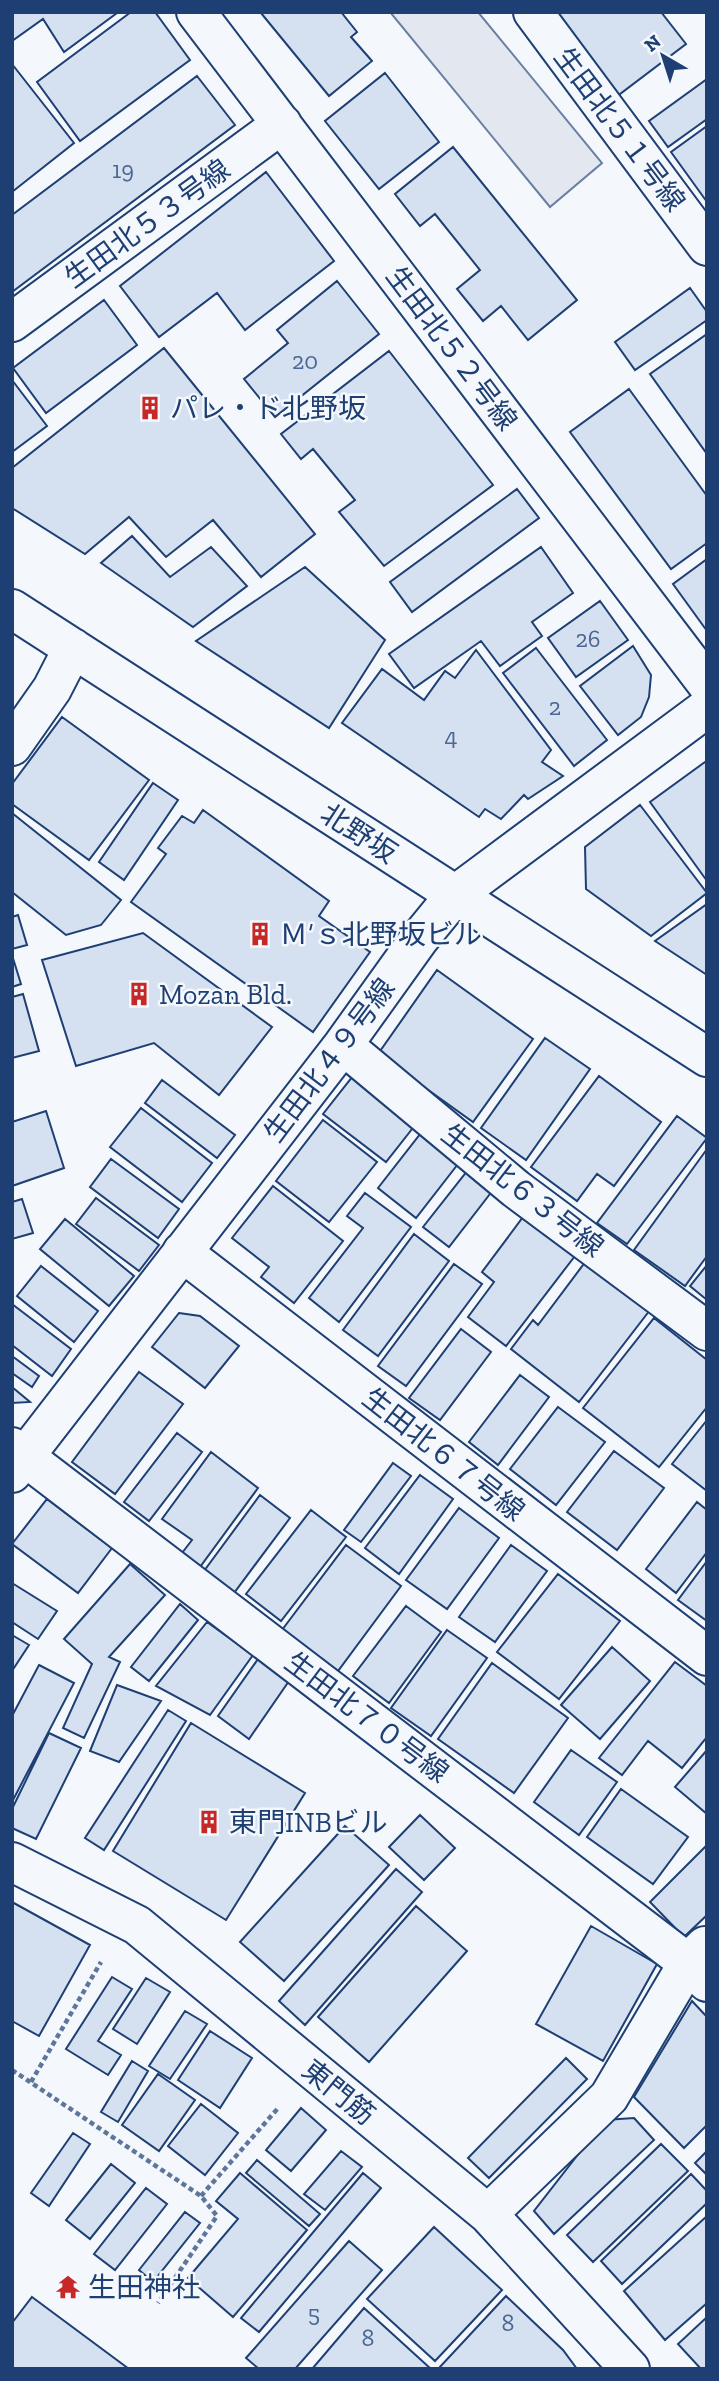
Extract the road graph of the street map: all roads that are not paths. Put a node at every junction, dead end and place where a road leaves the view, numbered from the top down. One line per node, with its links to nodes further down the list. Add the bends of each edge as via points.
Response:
1 (196, 12): 3 (street, 生田北５２号線)
2 (533, 12): 4 (street, 生田北５１号線)
3 (282, 124): 5 (street, 生田北５３号線); 8 (street, 生田北５２号線)
4 (707, 246)
5 (12, 322)
6 (12, 609): 7 (street, 北野坂)
7 (73, 648): 10 (street, via 52,689); 11 (street, 北野坂)
8 (707, 684)
9 (707, 709): 11 (street, 生田北４９号線)
10 (12, 746)
11 (455, 895): 12 (street, 生田北４９号線); 13 (street, 北野坂)
12 (343, 1045): 14 (street, 生田北４９号線); 15 (street, 生田北６３号線, via 516,1189)
13 (707, 1057)
14 (182, 1252): 16 (street, 生田北４９号線); 17 (street, 生田北６７号線)
15 (707, 1331)
16 (16, 1458): 19 (street, 生田北７０号線)
17 (707, 1656)
18 (12, 1862): 20 (street, 東門筋, via 136,1926)
19 (700, 1963): 20 (street, via 609,2096)
20 (488, 2214): 21 (street, 東門筋)
21 (613, 2362)

